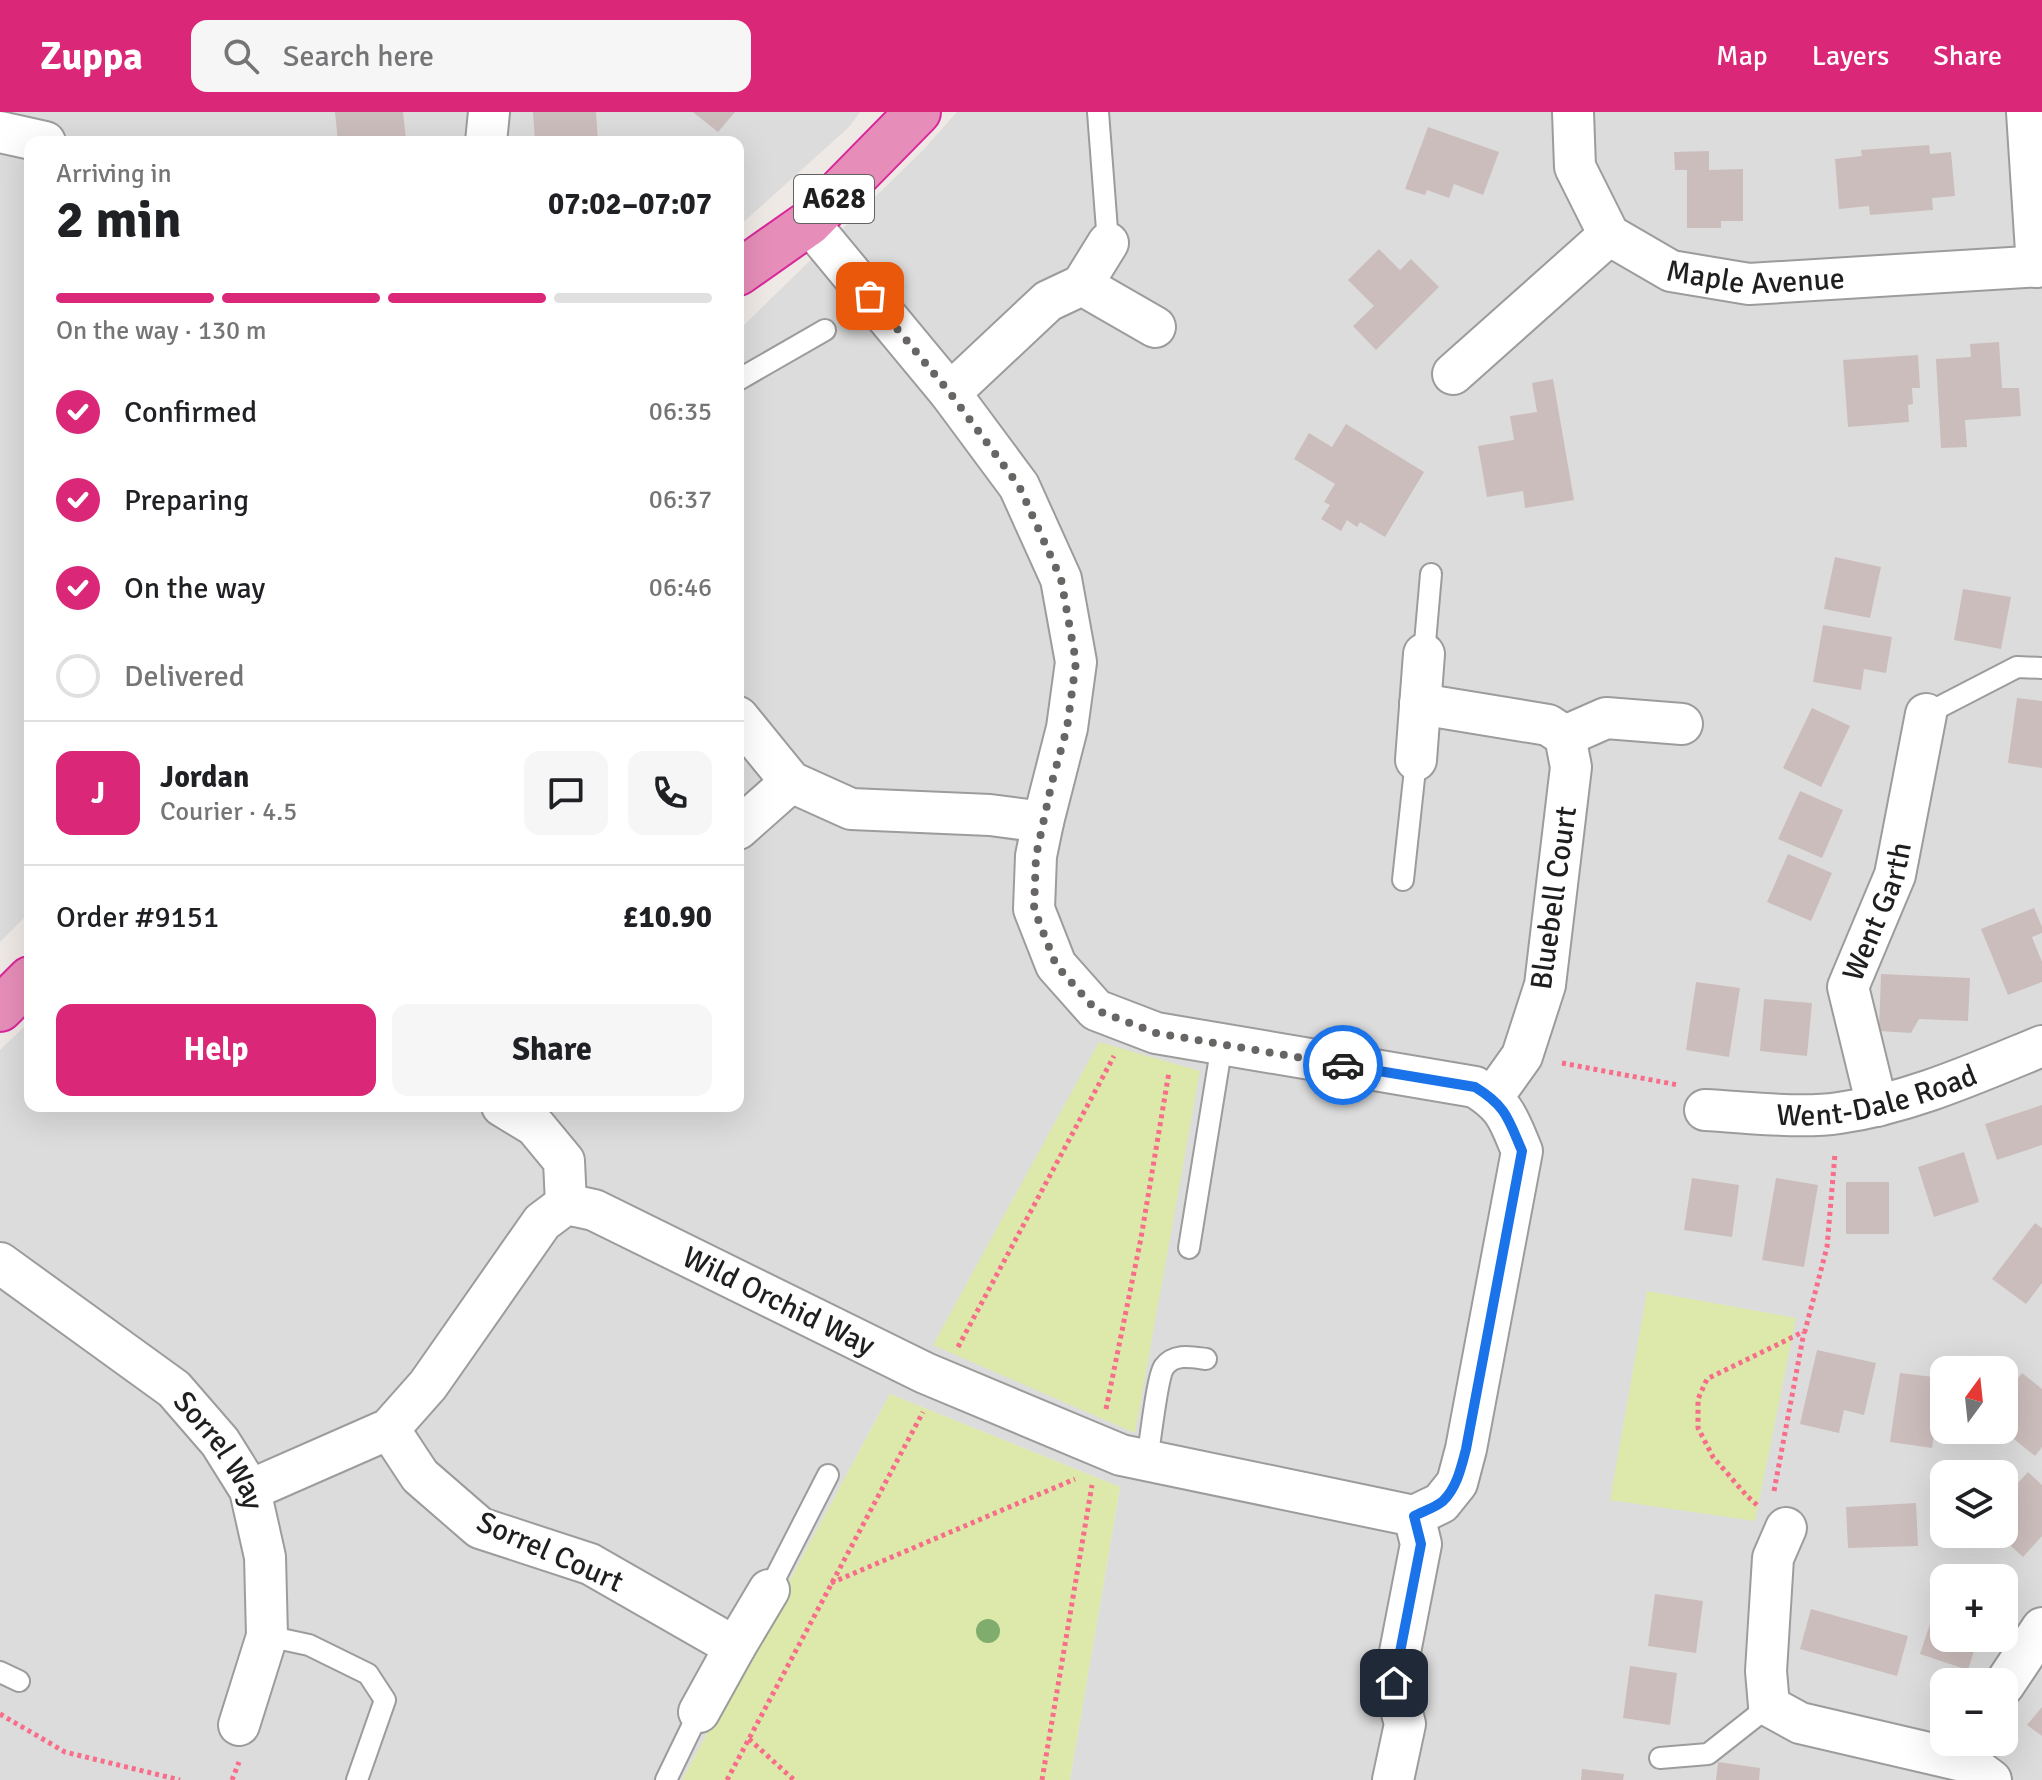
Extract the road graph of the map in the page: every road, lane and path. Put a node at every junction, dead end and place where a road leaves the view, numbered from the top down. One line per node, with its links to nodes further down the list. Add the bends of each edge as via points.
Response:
1 (2, 112): 7 (street)
2 (489, 112): 8 (street)
3 (918, 112): 10 (highway, A628)
4 (1098, 112): 12 (lane)
5 (1573, 112): 11 (street, via 1575,167)
6 (2027, 112): 13 (street)
7 (0, 132): 9 (street)
8 (487, 136)
9 (24, 137)
10 (809, 223): 14 (highway, A628); 20 (street)
11 (1609, 235): 13 (street, Maple Avenue, via 1671,271 1749,284); 18 (street)
12 (1108, 243): 15 (street)
13 (2039, 266)
14 (744, 269)
15 (1082, 285): 16 (street); 20 (street, via 1048,301)
16 (1155, 327)
17 (825, 330): 19 (lane)
18 (1453, 374)
19 (744, 377)
20 (950, 393): 31 (street, via 1019,486 1061,579 1076,662 1067,728)
21 (1431, 574): 22 (lane)
22 (1424, 654): 24 (street)
23 (2042, 668): 25 (lane, via 2017,667)
24 (1420, 704): 28 (street, via 1548,725); 29 (street)
25 (1926, 714): 40 (street, Went Garth, via 1895,875 1848,987)
26 (744, 724): 30 (street)
27 (1682, 724): 28 (street, via 1606,718)
28 (1565, 736): 38 (street, Bluebell Court, via 1571,767 1545,985)
29 (1416, 760): 33 (lane)
30 (791, 782): 31 (street, via 851,809); 32 (street)
31 (1043, 822): 36 (street, via 1034,909 1056,965 1096,1010 1156,1033)
32 (744, 824)
33 (1403, 880)
34 (24, 985): 35 (highway)
35 (0, 1009)
36 (1222, 1044): 39 (street, via 1475,1087); 45 (lane)
37 (2042, 1046): 40 (street, Went-Dale Road)
38 (1522, 1056): 39 (street, Bluebell Court); 41 (path, via 1684,1086)
39 (1492, 1098): 54 (street, via 1522,1151 1457,1483 1441,1503)
40 (1877, 1106): 43 (street, Went-Dale Road)
41 (1705, 1110): 43 (street, Went-Dale Road)
42 (512, 1112): 44 (street, via 535,1126 564,1161)
43 (1838, 1114): 47 (path, via 1827,1247)
44 (566, 1204): 49 (street, via 542,1222 428,1385); 50 (street, Wild Orchid Way, via 594,1210 925,1373 1121,1455)
45 (1189, 1248)
46 (0, 1263): 53 (street, Sorrel Way, via 174,1389 220,1442)
47 (1805, 1331): 55 (path); 55 (path, via 1707,1379 1698,1399 1698,1428 1713,1457)
48 (1206, 1359): 50 (lane, via 1185,1356 1164,1367)
49 (389, 1429): 53 (street); 60 (street, Sorrel Court, via 420,1476 480,1528 590,1564)
50 (1147, 1460): 54 (street, Wild Orchid Way)
51 (828, 1475): 57 (lane)
52 (1080, 1477): 56 (path)
53 (250, 1490): 59 (street, Sorrel Way, via 265,1557)
54 (1414, 1516): 75 (street, via 1421,1544 1394,1683 1405,1724)
55 (1778, 1522): 64 (street, via 1766,1671)
56 (831, 1583)
57 (769, 1590): 60 (street)
58 (2042, 1628): 61 (street)
59 (267, 1636): 67 (street, Sorrel Way); 72 (lane, via 309,1645 368,1674 385,1700)
60 (735, 1647): 65 (street)
61 (2015, 1668)
62 (0, 1672): 63 (lane)
63 (19, 1681)
64 (1769, 1706): 69 (lane, via 1708,1754); 70 (street, via 1800,1723)
65 (699, 1712): 73 (lane)
66 (0, 1714): 71 (path, via 65,1752)
67 (239, 1725)
68 (749, 1739): 74 (path)
69 (1660, 1758)
70 (1978, 1761)
71 (180, 1780)
72 (357, 1780)
73 (666, 1780)
74 (794, 1780)
75 (1393, 1780)

